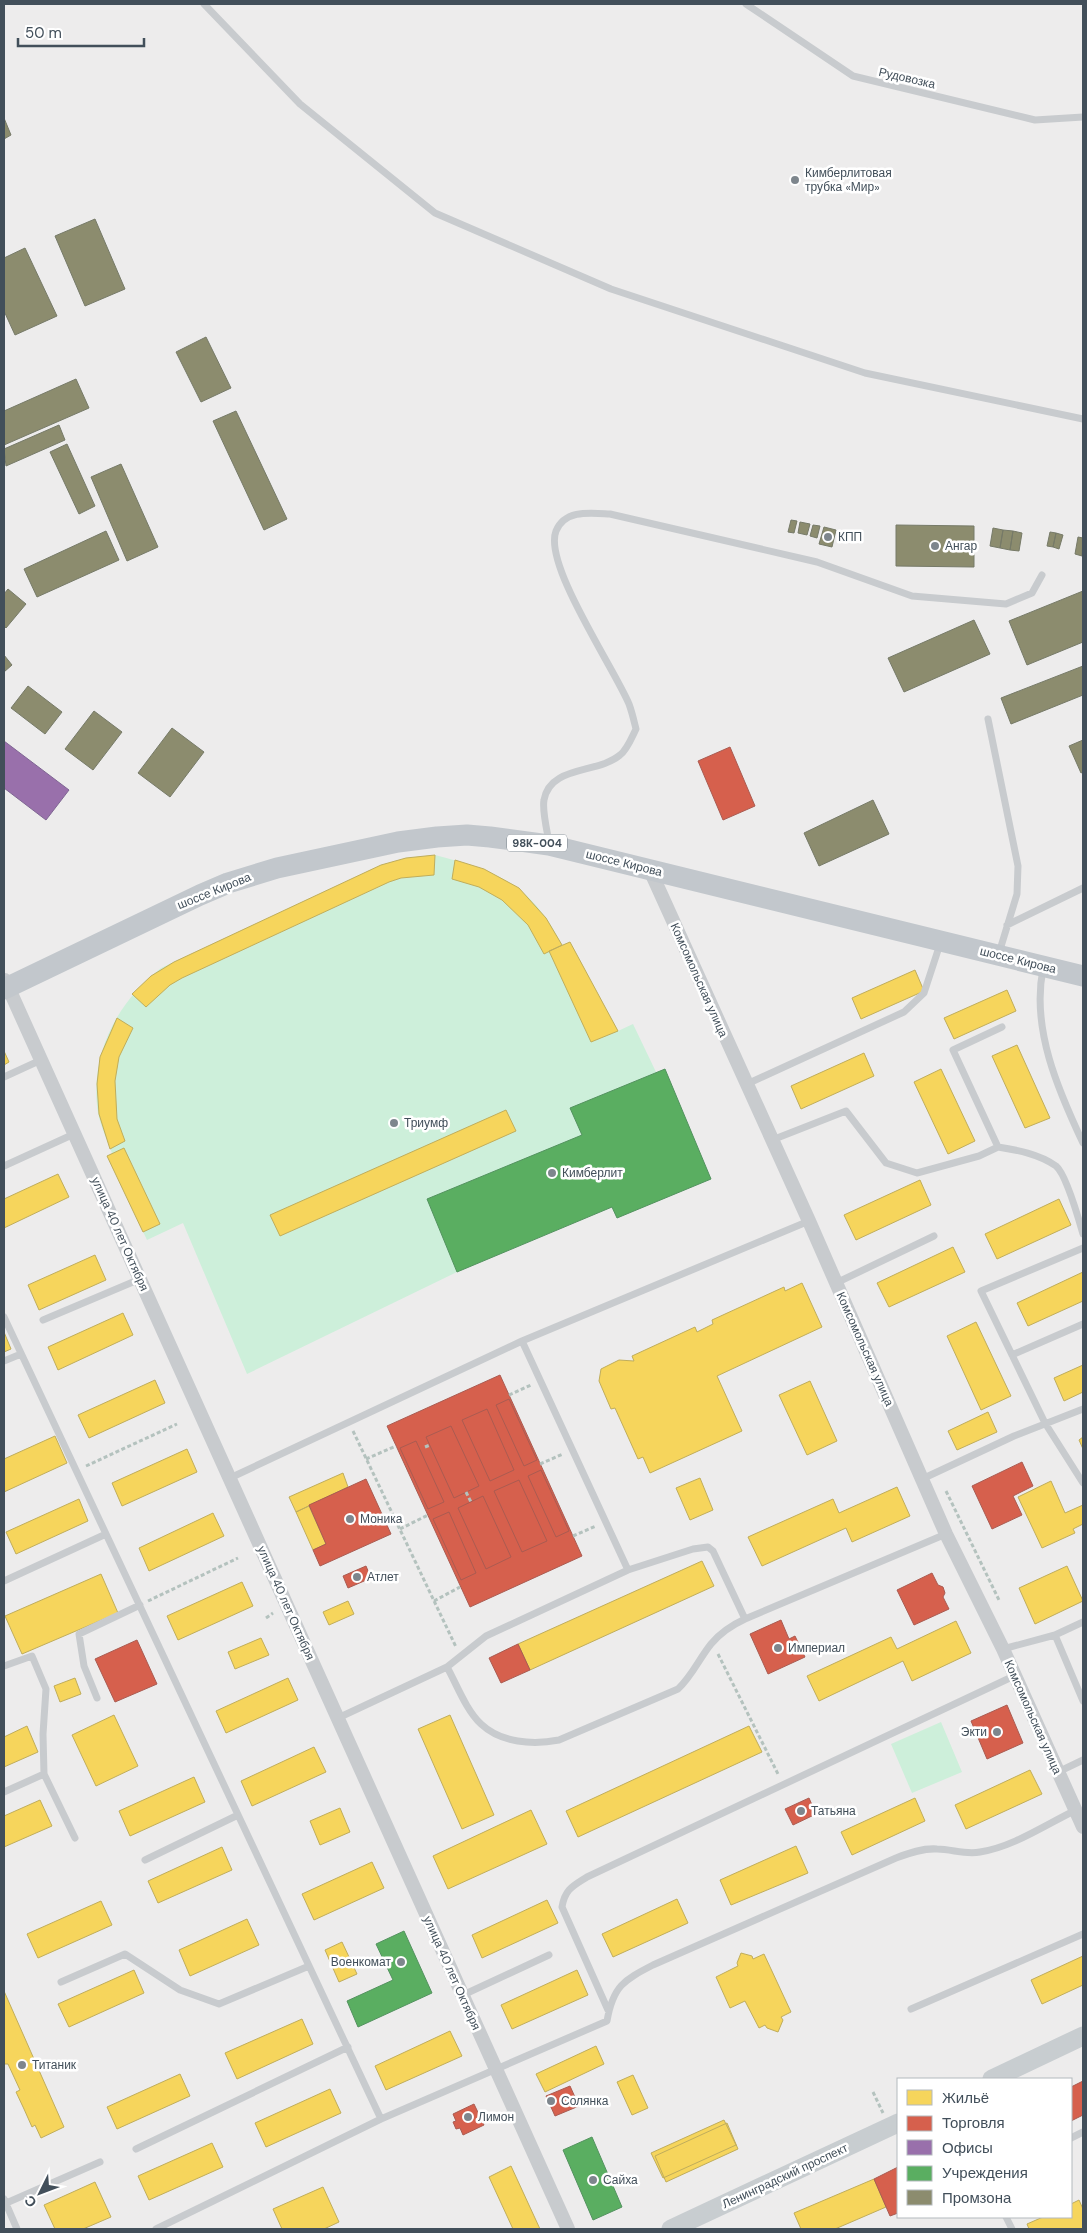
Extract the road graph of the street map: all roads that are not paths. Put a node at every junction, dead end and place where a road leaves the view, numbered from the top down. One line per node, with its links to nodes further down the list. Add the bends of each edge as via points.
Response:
1 (204, 4): 4 (lane, via 300,104 436,213 611,289 865,373)
2 (746, 4): 3 (lane, Рудовозка, via 853,76 1035,120)
3 (1083, 117)
4 (1083, 419)
5 (1042, 575): 7 (lane, via 1032,593 1006,604 912,596 817,562 610,514 582,512 565,518 556,530 553,546 561,572 628,703 636,730 621,755 602,766 568,774 554,781 544,800)
6 (988, 719): 10 (lane, via 1018,866 1017,894)
7 (549, 845): 8 (main road, шоссе Кирова / 98К-004); 15 (main road, шоссе Кирова / 98К-004, via 467,835 437,837 398,842 277,868 228,883)
8 (650, 870): 11 (main road, шоссе Кирова / 98К-004); 19 (street, Комсомольская улица)
9 (1083, 888): 10 (lane)
10 (1007, 926): 12 (lane)
11 (941, 941): 12 (main road, шоссе Кирова / 98К-004); 19 (lane, via 924,993 904,1012)
12 (999, 955): 13 (main road, шоссе Кирова / 98К-004)
13 (1043, 966): 14 (main road, шоссе Кирова / 98К-004); 22 (lane, via 1039,1008 1046,1042 1061,1095)
14 (1083, 976)
15 (5, 984): 17 (street, улица 40 лет Октября)
16 (1002, 1027): 23 (lane, via 953,1050)
17 (41, 1060): 18 (lane); 20 (street, улица 40 лет Октября)
18 (4, 1077)
19 (747, 1084): 21 (street, Комсомольская улица)
20 (74, 1134): 24 (lane); 29 (street, улица 40 лет Октября)
21 (772, 1140): 23 (lane, via 846,1110 886,1163 917,1173 979,1156); 25 (street, Комсомольская улица)
22 (1083, 1143)
23 (998, 1147): 26 (lane, via 1022,1151 1057,1167 1072,1197)
24 (4, 1166)
25 (808, 1221): 30 (street, Комсомольская улица); 34 (lane)
26 (1083, 1234)
27 (934, 1236): 30 (lane)
28 (1083, 1248): 36 (lane, via 982,1291)
29 (140, 1279): 32 (lane); 40 (street, улица 40 лет Октября)
30 (836, 1283): 41 (street, Комсомольская улица)
31 (4, 1317): 35 (lane)
32 (43, 1320)
33 (1083, 1324): 36 (lane)
34 (522, 1341): 40 (lane); 45 (lane)
35 (21, 1354): 37 (lane); 43 (lane)
36 (1012, 1355): 39 (lane)
37 (4, 1361)
38 (1083, 1409): 39 (lane)
39 (1045, 1424): 41 (lane); 42 (lane)
40 (230, 1478): 57 (street, улица 40 лет Октября)
41 (922, 1479): 44 (street, Комсомольская улица)
42 (1083, 1483)
43 (106, 1534): 46 (lane); 47 (lane)
44 (946, 1534): 48 (lane); 51 (street, Комсомольская улица)
45 (628, 1570): 48 (lane, via 708,1547 719,1560); 53 (lane, via 486,1636)
46 (4, 1581)
47 (140, 1605): 55 (lane, via 79,1634 84,1666); 63 (lane)
48 (745, 1619): 53 (lane, via 712,1642 678,1689 558,1740 541,1743 512,1739 481,1724)
49 (1083, 1622): 50 (lane)
50 (1056, 1635): 51 (lane); 56 (lane)
51 (1002, 1649): 54 (street, Комсомольская улица)
52 (4, 1666): 60 (lane, via 32,1656 46,1689)
53 (447, 1667): 57 (lane)
54 (1014, 1676): 59 (street, Комсомольская улица); 73 (lane, via 587,1876 572,1887 564,1896 562,1907)
55 (97, 1698)
56 (1083, 1701)
57 (338, 1718): 71 (street, улица 40 лет Октября)
58 (1083, 1760): 59 (lane)
59 (1058, 1772): 62 (street, Комсомольская улица)
60 (44, 1774): 61 (lane); 65 (lane)
61 (4, 1792)
62 (1076, 1810): 64 (street, Комсомольская улица); 73 (lane, via 998,1848 978,1853 918,1850 896,1858 639,1972 615,1991)
63 (238, 1815): 66 (lane); 69 (lane)
64 (1083, 1827)
65 (75, 1838)
66 (146, 1860)
67 (1083, 1934): 72 (lane)
68 (549, 1955): 71 (lane)
69 (309, 1966): 70 (lane, via 219,2004 180,1990 125,1954); 75 (lane)
70 (61, 1982)
71 (462, 1995): 76 (street, улица 40 лет Октября)
72 (911, 2009)
73 (608, 2011): 76 (lane, via 607,2021)
74 (1083, 2036): 77 (main road)
75 (348, 2047): 78 (lane); 80 (lane)
76 (496, 2069): 78 (lane); 85 (street, улица 40 лет Октября)
77 (994, 2078)
78 (381, 2119): 84 (lane)
79 (897, 2123): 86 (main road, Ленинградский проспект)
80 (136, 2149)
81 (100, 2162): 82 (lane)
82 (4, 2202): 83 (lane)
83 (17, 2229)
84 (156, 2229)
85 (568, 2229)
86 (671, 2229)

